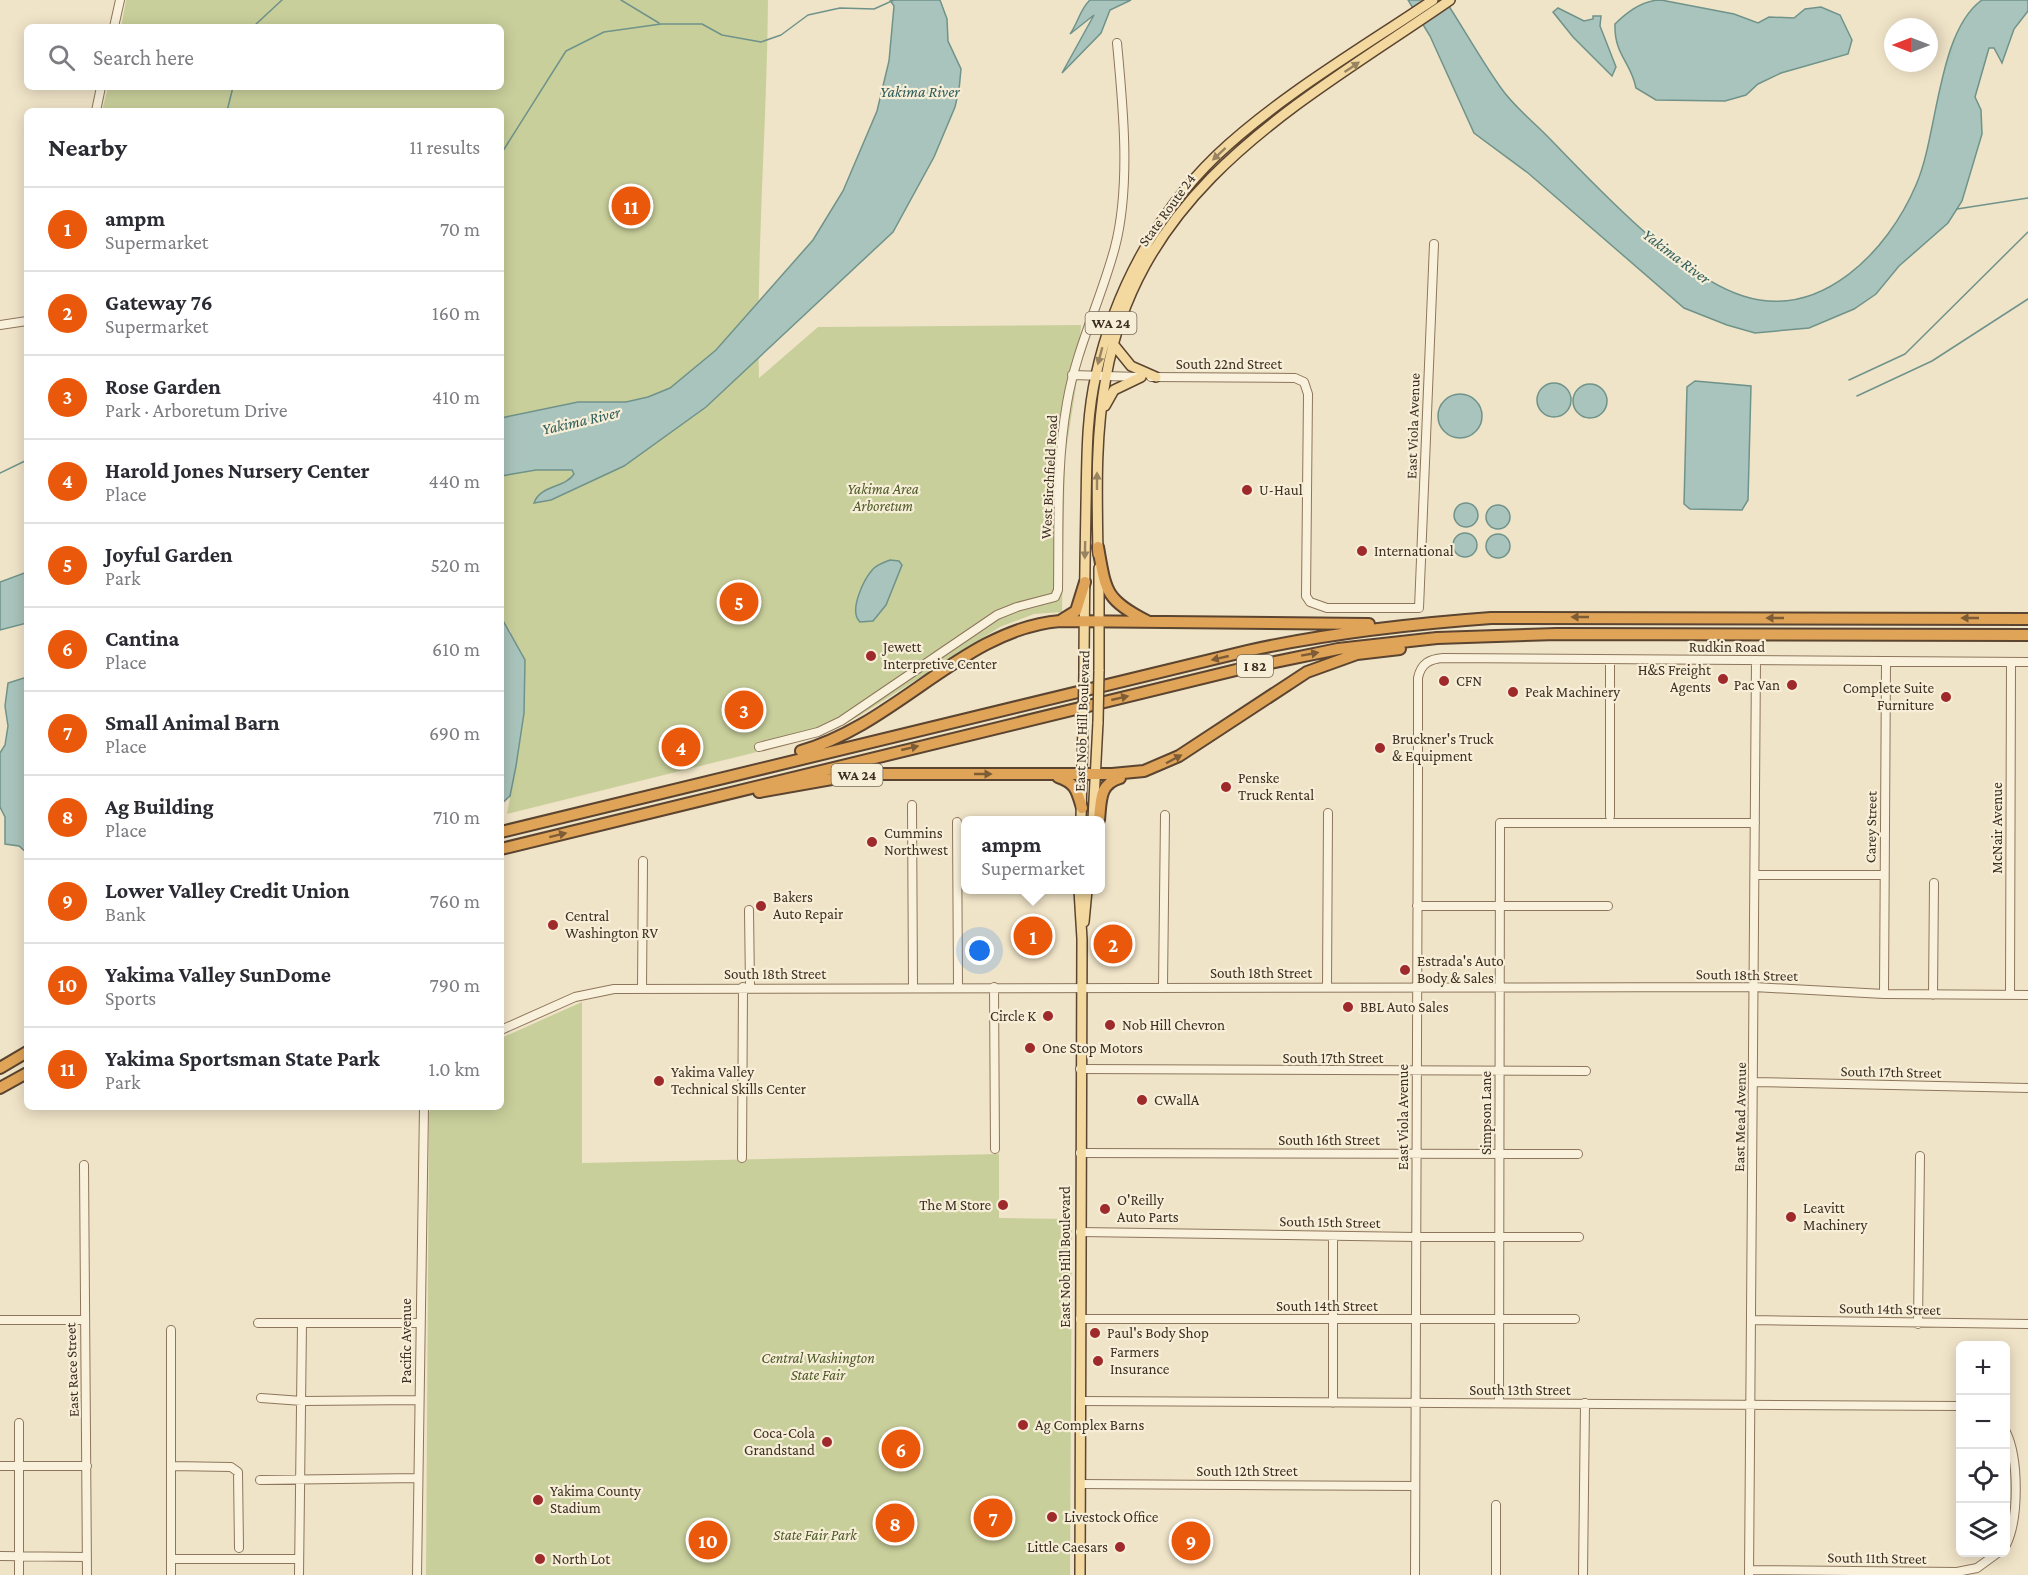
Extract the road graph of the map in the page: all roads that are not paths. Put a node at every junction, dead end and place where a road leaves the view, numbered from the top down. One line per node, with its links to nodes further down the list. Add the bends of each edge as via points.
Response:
1 (120, 0): 4 (street)
2 (1433, 0): 7 (main road, State Route 24 / WA 24)
3 (1450, 0): 7 (main road, State Route 24 / WA 24, one-way to 3)
4 (115, 24)
5 (1117, 43): 13 (street, West Birchfield Road, via 1125,156 1115,245)
6 (100, 90): 8 (street)
7 (1301, 97): 12 (main road, State Route 24 / WA 24, via 1233,153 1182,208 1142,272); 14 (main road, State Route 24 / WA 24, one-way to 14, via 1216,156 1161,222 1130,275)
8 (97, 108)
9 (1434, 244): 21 (street, East Viola Avenue)
10 (24, 322): 11 (street)
11 (0, 326)
12 (1114, 345): 15 (main road, State Route 24 / WA 24); 17 (main road, via 1131,366)
13 (1072, 375): 14 (street, South 22nd Street); 36 (street, West Birchfield Road, via 1061,438 1055,597 997,615 831,727)
14 (1095, 376): 15 (street, South 22nd Street); 20 (main road, State Route 24 / WA 24, one-way to 20, via 1087,440)
15 (1106, 376): 16 (street, South 22nd Street); 18 (main road, State Route 24 / WA 24)
16 (1141, 377): 17 (street, South 22nd Street); 18 (main road, via 1114,390)
17 (1156, 377): 21 (street, South 22nd Street, via 1295,378 1304,382 1308,394 1306,596 1310,602 1327,608)
18 (1102, 410): 19 (main road, State Route 24 / WA 24, one-way to 18, via 1097,476)
19 (1098, 547): 25 (main road, State Route 24 / WA 24); 26 (highway, WA 24, via 1105,586 1114,601)
20 (1085, 582): 23 (highway, WA 24, via 1076,611); 24 (main road, State Route 24 / WA 24)
21 (1419, 608)
22 (2028, 619): 27 (highway, I 82, one-way to 27, via 1561,617)
23 (1060, 621): 24 (highway); 41 (highway, WA 24, via 1029,625 986,643 862,727 825,744 724,769)
24 (1084, 623): 25 (highway); 39 (main road, East Nob Hill Boulevard / WA 24, bridge)
25 (1100, 623): 26 (highway); 40 (main road, East Nob Hill Boulevard / WA 24, bridge)
26 (1149, 623): 27 (highway)
27 (1420, 623): 41 (highway, I 82, one-way to 41, via 1287,642)
28 (1557, 634): 29 (highway, I 82); 37 (highway, WA 24, one-way to 28, via 1179,756 1307,672 1357,654); 45 (highway, I 82, one-way to 28, via 1285,659 1437,638)
29 (2028, 635)
30 (1610, 660): 31 (street, Rudkin Road); 33 (street, Rudkin Road, via 1443,658); 50 (street)
31 (1756, 660): 32 (street, Rudkin Road); 52 (street, East Mead Avenue)
32 (1886, 661): 34 (street, Rudkin Road); 57 (street, Carey Street)
33 (1426, 662): 61 (street, East Viola Avenue, via 1418,678)
34 (2011, 662): 35 (street, Rudkin Road); 78 (street, McNair Avenue)
35 (2028, 663)
36 (759, 747)
37 (1144, 771): 40 (highway, WA 24); 49 (highway, via 1109,781 1101,797)
38 (1052, 774): 39 (highway, WA 24); 43 (highway, via 1076,787); 45 (highway, WA 24, one-way to 38, via 860,774)
39 (1083, 774): 40 (highway, WA 24); 43 (main road, East Nob Hill Boulevard)
40 (1097, 774): 48 (main road, East Nob Hill Boulevard)
41 (617, 802): 53 (highway, I 82)
42 (912, 805): 74 (street)
43 (1082, 808): 47 (main road, East Nob Hill Boulevard)
44 (1328, 813): 71 (street)
45 (635, 815): 54 (highway, I 82, one-way to 45)
46 (1165, 815): 66 (street)
47 (1081, 816)
48 (1093, 816)
49 (1099, 816)
50 (1610, 816)
51 (957, 822): 68 (street)
52 (1755, 823): 56 (street, East Mead Avenue); 62 (street, Simpson Lane, via 1500,824)
53 (504, 831)
54 (504, 848)
55 (643, 861): 73 (street)
56 (1755, 875): 57 (street); 72 (street, East Mead Avenue)
57 (1884, 875): 77 (street, Carey Street)
58 (1934, 883): 79 (street)
59 (1079, 894): 65 (main road, East Nob Hill Boulevard)
60 (1088, 894): 65 (main road, East Nob Hill Boulevard)
61 (1417, 906): 62 (street); 75 (street, East Viola Avenue)
62 (1500, 906): 63 (street); 76 (street, Simpson Lane)
63 (1608, 906)
64 (749, 910): 67 (street)
65 (1082, 939): 70 (main road, East Nob Hill Boulevard)
66 (1163, 986): 70 (street, South 18th Street); 71 (street, South 18th Street)
67 (747, 987): 73 (street, South 18th Street); 74 (street, South 18th Street); 99 (street)
68 (958, 987): 69 (street, South 18th Street); 74 (street, South 18th Street)
69 (994, 987): 70 (street, South 18th Street); 93 (street)
70 (1082, 987): 84 (main road, East Nob Hill Boulevard)
71 (1327, 987): 75 (street, South 18th Street)
72 (1754, 987): 76 (street, South 18th Street); 77 (street, South 18th Street); 89 (street, East Mead Avenue)
73 (642, 988): 81 (street, South 18th Street, via 575,997)
74 (913, 988)
75 (1417, 988): 76 (street, South 18th Street); 86 (street, East Viola Avenue)
76 (1499, 989): 87 (street, Simpson Lane)
77 (1884, 994): 79 (street, South 18th Street)
78 (2010, 994): 79 (street, South 18th Street); 80 (street, South 18th Street)
79 (1933, 995)
80 (2028, 995)
81 (504, 1029)
82 (24, 1054): 83 (highway)
83 (0, 1068)
84 (1080, 1069): 86 (street, South 17th Street); 94 (main road, East Nob Hill Boulevard)
85 (1586, 1071): 87 (street, South 17th Street)
86 (1416, 1072): 87 (street, South 17th Street); 95 (street, East Viola Avenue)
87 (1499, 1072): 96 (street, Simpson Lane)
88 (24, 1075): 90 (highway)
89 (1754, 1082): 91 (street, South 17th Street); 113 (street, East Mead Avenue)
90 (0, 1088)
91 (2028, 1088)
92 (424, 1110): 116 (street, Pacific Avenue)
93 (995, 1149)
94 (1080, 1153): 95 (street, South 16th Street); 101 (main road, East Nob Hill Boulevard)
95 (1416, 1154): 96 (street, South 16th Street); 103 (street, East Viola Avenue)
96 (1499, 1154): 97 (street, South 16th Street); 104 (street, Simpson Lane)
97 (1578, 1154)
98 (1920, 1156): 117 (street)
99 (742, 1158)
100 (84, 1165): 112 (street, East Race Street)
101 (1080, 1232): 102 (street, South 15th Street); 106 (main road, East Nob Hill Boulevard)
102 (1333, 1236): 103 (street, South 15th Street); 107 (street)
103 (1416, 1237): 104 (street, South 15th Street); 108 (street, East Viola Avenue)
104 (1499, 1237): 105 (street, South 15th Street); 109 (street, Simpson Lane)
105 (1579, 1237)
106 (1080, 1319): 107 (street, South 14th Street); 123 (main road, East Nob Hill Boulevard)
107 (1333, 1319): 108 (street, South 14th Street); 124 (street)
108 (1416, 1319): 109 (street, South 14th Street); 128 (street, East Viola Avenue)
109 (1499, 1319): 110 (street, South 14th Street); 125 (street, Simpson Lane)
110 (1575, 1319)
111 (0, 1320): 112 (street)
112 (83, 1320): 134 (street, East Race Street)
113 (1751, 1320): 117 (street, South 14th Street); 127 (street, East Mead Avenue)
114 (258, 1323): 115 (street)
115 (302, 1323): 116 (street); 122 (street)
116 (419, 1323): 121 (street, Pacific Avenue)
117 (1918, 1324): 118 (street, South 14th Street)
118 (2028, 1324)
119 (171, 1330): 135 (street)
120 (261, 1398): 122 (street)
121 (419, 1400): 122 (street); 136 (street, Pacific Avenue)
122 (302, 1401): 137 (street)
123 (1080, 1401): 124 (street, South 13th Street); 139 (main road, East Nob Hill Boulevard)
124 (1333, 1403): 128 (street, South 13th Street)
125 (1499, 1403): 126 (street, South 13th Street); 128 (street, South 13th Street)
126 (1585, 1403): 127 (street, South 13th Street); 159 (street)
127 (1751, 1403): 129 (street, South 13th Street); 150 (street, East Mead Avenue)
128 (1415, 1404): 140 (street, East Viola Avenue)
129 (1956, 1406)
130 (19, 1423): 133 (street)
131 (2010, 1445): 142 (street, via 2014,1489 2014,1523)
132 (0, 1466): 133 (street)
133 (19, 1466): 134 (street); 145 (street)
134 (87, 1466): 146 (street, East Race Street)
135 (171, 1466): 143 (street, via 231,1467 238,1472); 148 (street)
136 (418, 1478): 137 (street); 155 (street, Pacific Avenue)
137 (302, 1479): 138 (street); 149 (street)
138 (260, 1480)
139 (1080, 1484): 140 (street, South 12th Street); 156 (main road, East Nob Hill Boulevard)
140 (1414, 1486): 157 (street, East Viola Avenue)
141 (1496, 1505): 158 (street)
142 (2010, 1534)
143 (239, 1548)
144 (0, 1556): 145 (street)
145 (19, 1556): 146 (street); 151 (street)
146 (87, 1557): 152 (street, East Race Street)
147 (1992, 1557): 150 (street, South 11th Street, via 1977,1568 1957,1572)
148 (171, 1559): 149 (street); 153 (street)
149 (299, 1559): 154 (street)
150 (1749, 1573)
151 (19, 1575)
152 (87, 1575)
153 (171, 1575)
154 (299, 1575)
155 (417, 1575)
156 (1080, 1575)
157 (1415, 1575)
158 (1496, 1575)
159 (1583, 1575)

